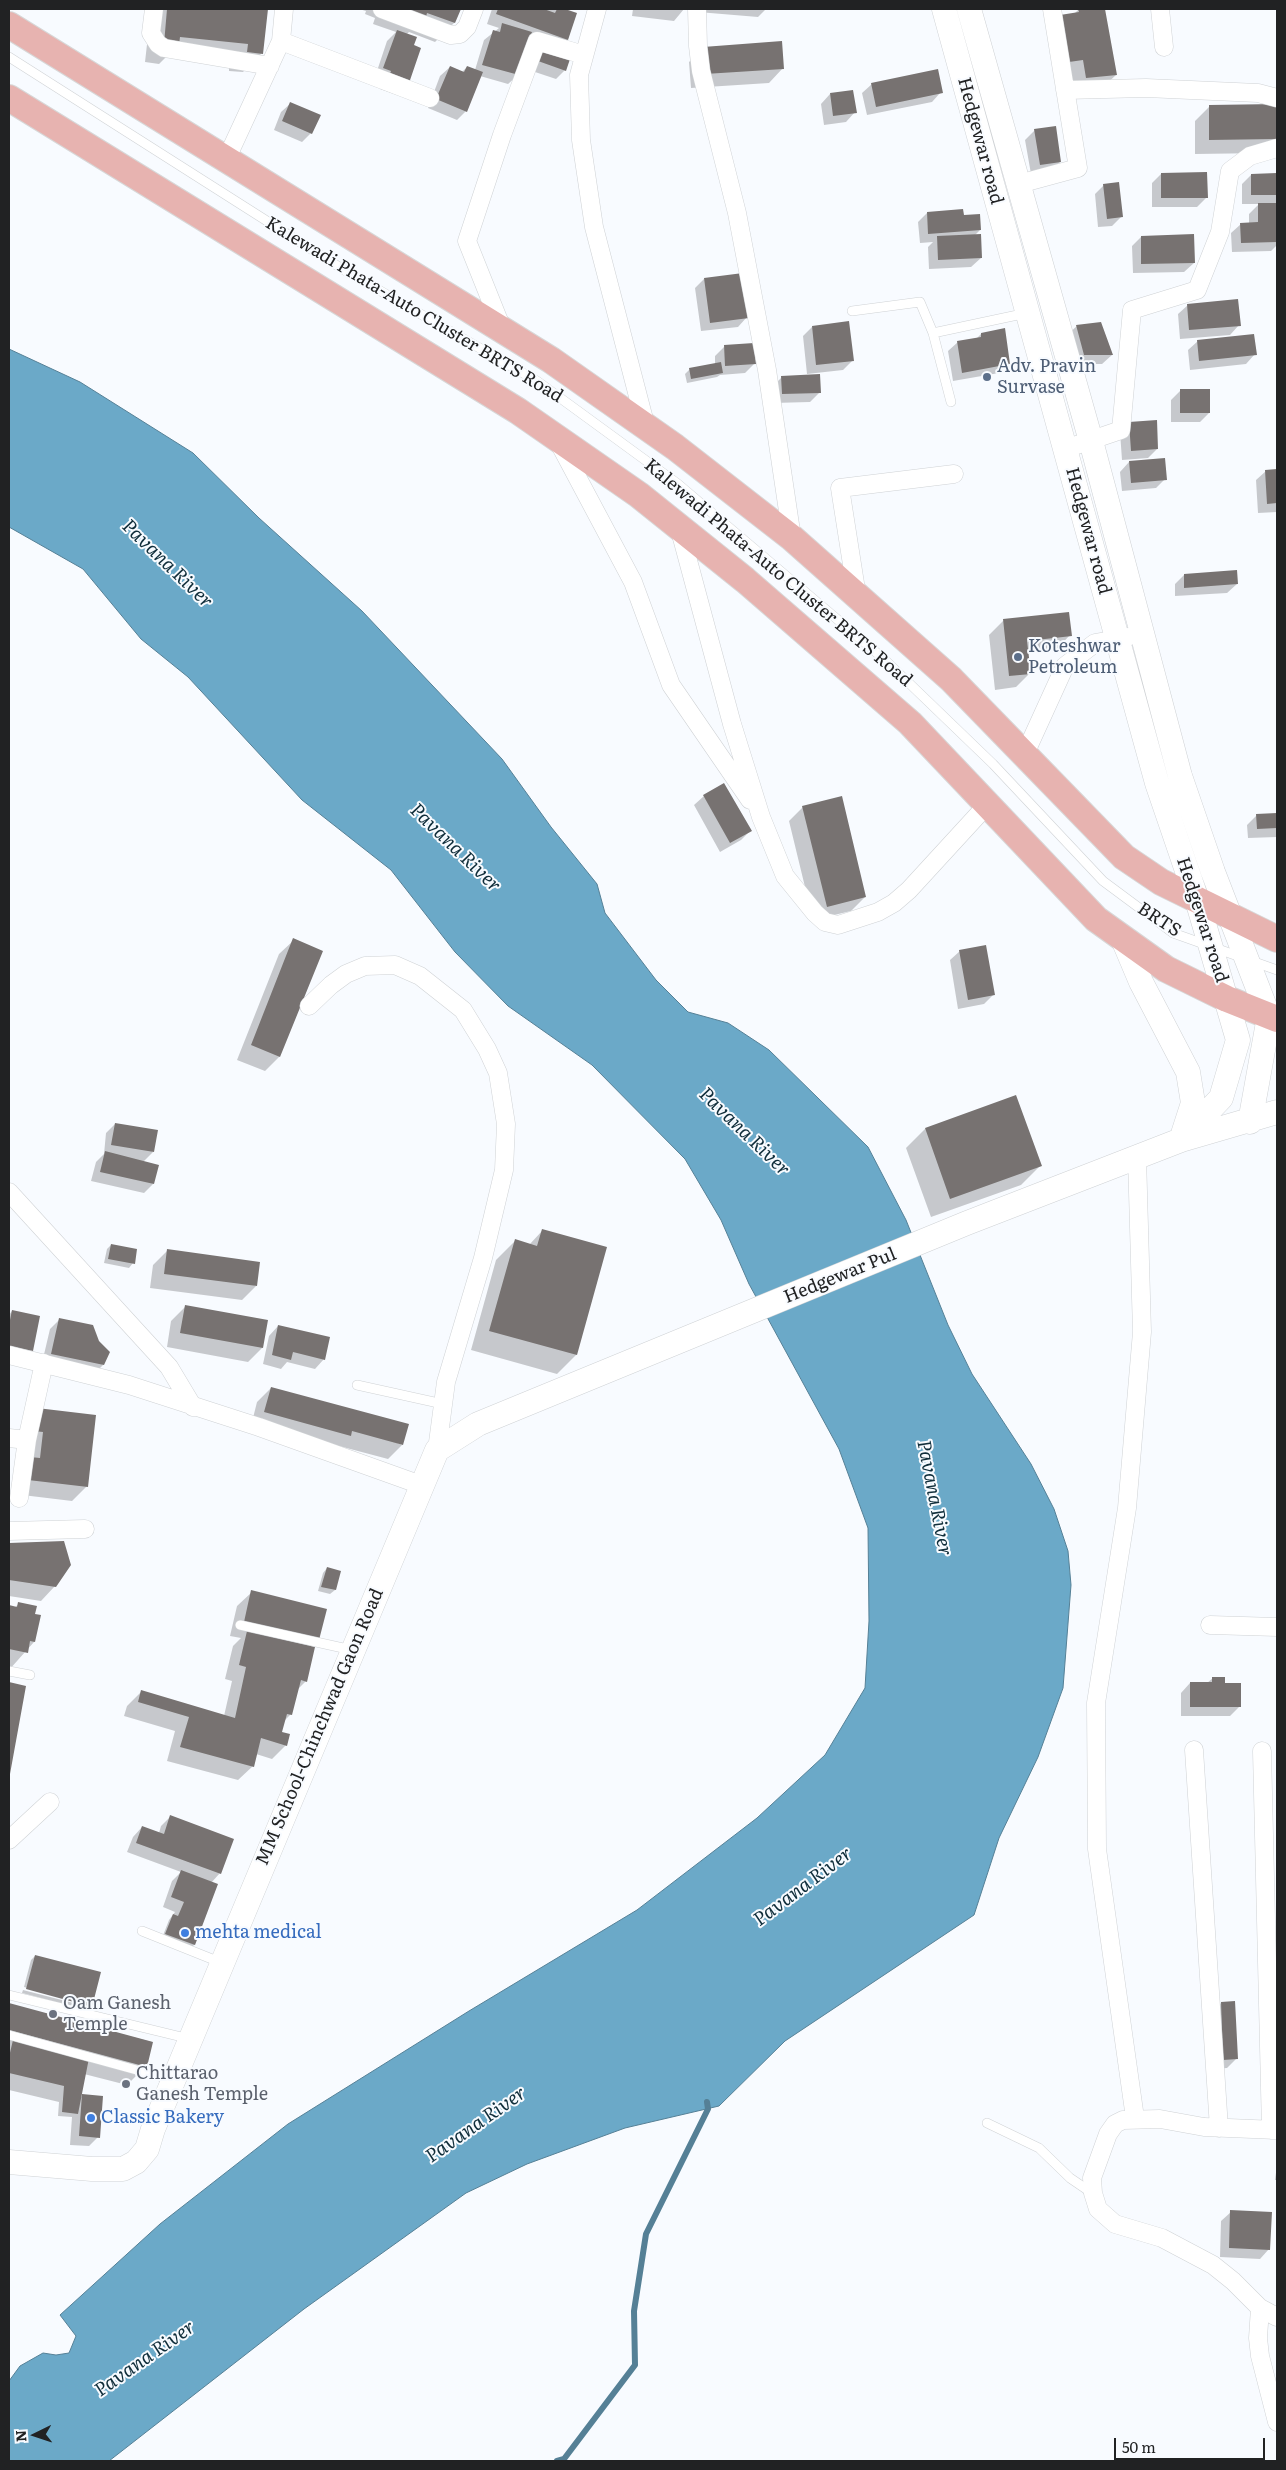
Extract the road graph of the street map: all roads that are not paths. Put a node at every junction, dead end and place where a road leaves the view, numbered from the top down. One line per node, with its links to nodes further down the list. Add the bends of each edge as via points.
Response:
1 (154, 9): 16 (street, via 151,33 164,48)
2 (284, 9): 12 (street)
3 (382, 9): 4 (street, via 451,35 460,34 467,27)
4 (474, 9)
5 (597, 9): 14 (street)
6 (697, 9): 35 (street, via 701,71 737,213 767,370)
7 (944, 9): 25 (main road, Hedgewar road)
8 (969, 9): 23 (main road, Hedgewar road)
9 (1052, 9): 17 (street)
10 (1160, 9): 13 (street)
11 (9, 25): 22 (main road)
12 (281, 41): 16 (street); 19 (street)
13 (1164, 48)
14 (584, 55): 26 (street, via 537,41 467,240); 29 (street, via 579,75 581,140 594,227)
15 (9, 57): 42 (lane, Kalewadi Phata-Auto Cluster BRTS Road, via 344,270 537,381 678,484 884,659 993,764)
16 (270, 66): 22 (street)
17 (1065, 90): 20 (street, via 1146,88 1258,93); 23 (street, via 1078,168)
18 (9, 98): 30 (main road)
19 (430, 98)
20 (1277, 98)
21 (1277, 148): 31 (street, via 1250,156 1230,171 1220,232 1196,290 1132,310 1121,430)
22 (226, 160): 26 (main road)
23 (1019, 184): 31 (main road, Hedgewar road)
24 (852, 311): 27 (lane, via 920,302)
25 (1028, 313): 27 (lane); 32 (main road, Hedgewar road)
26 (503, 331): 29 (main road)
27 (933, 333): 28 (lane)
28 (951, 402)
29 (646, 426): 35 (main road)
30 (556, 437): 34 (main road); 41 (street, via 633,582 671,685)
31 (1091, 441): 32 (street); 37 (main road, Hedgewar road)
32 (1065, 449): 38 (main road, Hedgewar road)
33 (954, 474): 36 (street, via 840,488)
34 (679, 527): 40 (main road, via 910,723); 41 (street, via 732,724)
35 (792, 538): 36 (main road)
36 (857, 596): 39 (main road, via 951,679)
37 (1144, 635): 38 (street); 44 (main road, Hedgewar road, via 1180,776)
38 (1118, 639): 39 (street, via 1095,643 1065,666); 43 (main road, Hedgewar road, via 1157,783)
39 (1024, 756): 43 (main road, via 1124,857 1161,882)
40 (987, 805): 41 (street, via 894,904 838,925 826,922 815,913 785,876); 45 (main road, via 1096,919)
41 (761, 817)
42 (1103, 881): 47 (lane, BRTS, via 1173,933)
43 (1197, 900): 44 (main road); 47 (main road, Hedgewar road)
44 (1231, 916): 46 (main road, Hedgewar road); 48 (main road)
45 (1122, 937): 50 (main road, via 1166,969); 55 (main road, via 1188,1072 1194,1103)
46 (1277, 939)
47 (1211, 947): 48 (lane, BRTS); 50 (main road, Hedgewar road)
48 (1248, 960): 49 (lane, BRTS); 52 (main road)
49 (1277, 970)
50 (1227, 999): 52 (main road, Hedgewar road); 55 (main road, via 1238,1040 1220,1098)
51 (309, 1006): 61 (street, via 346,974 365,966 394,964 420,976 463,1010 488,1049 498,1073 506,1124 504,1170 483,1258 446,1382)
52 (1273, 1018): 54 (main road)
53 (1277, 1112): 54 (main road, Hedgewar Pul)
54 (1250, 1122): 55 (main road, Hedgewar Pul)
55 (1181, 1140): 56 (main road, Hedgewar Pul)
56 (1137, 1157): 65 (main road, Hedgewar Pul, via 967,1223 478,1424); 86 (street, via 1142,1332 1127,1508 1096,1703 1097,1849)
57 (9, 1192): 62 (street, via 169,1367)
58 (9, 1355): 59 (street)
59 (44, 1363): 62 (street, via 129,1385); 64 (street)
60 (357, 1385): 61 (lane)
61 (443, 1404): 65 (street)
62 (193, 1407): 66 (street)
63 (9, 1438): 64 (street)
64 (27, 1440): 67 (street)
65 (438, 1450): 66 (main road, MM School-Chinchwad Gaon Road)
66 (421, 1485): 73 (main road, MM School-Chinchwad Gaon Road)
67 (19, 1498)
68 (85, 1529): 69 (street)
69 (9, 1531)
70 (240, 1625): 73 (lane)
71 (1210, 1625): 72 (street)
72 (1277, 1627)
73 (352, 1650): 81 (main road, MM School-Chinchwad Gaon Road)
74 (9, 1671): 75 (lane)
75 (30, 1675)
76 (1194, 1750): 88 (street)
77 (1262, 1752): 89 (street)
78 (50, 1802): 79 (street)
79 (9, 1840)
80 (142, 1931): 81 (lane)
81 (222, 1963): 84 (main road, MM School-Chinchwad Gaon Road)
82 (9, 1995): 84 (lane)
83 (9, 2035): 85 (lane)
84 (191, 2039): 85 (main road, MM School-Chinchwad Gaon Road)
85 (174, 2080): 90 (main road, MM School-Chinchwad Gaon Road, via 146,2149 130,2165 92,2169)
86 (1136, 2118): 88 (street); 91 (street, via 1116,2124 1108,2134 1092,2178)
87 (987, 2123): 91 (lane, via 1039,2148 1070,2178)
88 (1218, 2128): 89 (street)
89 (1274, 2130)
90 (9, 2162)
91 (1092, 2193): 92 (street, via 1098,2208 1115,2224 1162,2238 1213,2265)
92 (1260, 2308): 93 (street); 94 (street, via 1260,2356)
93 (1277, 2317)
94 (1277, 2422)

